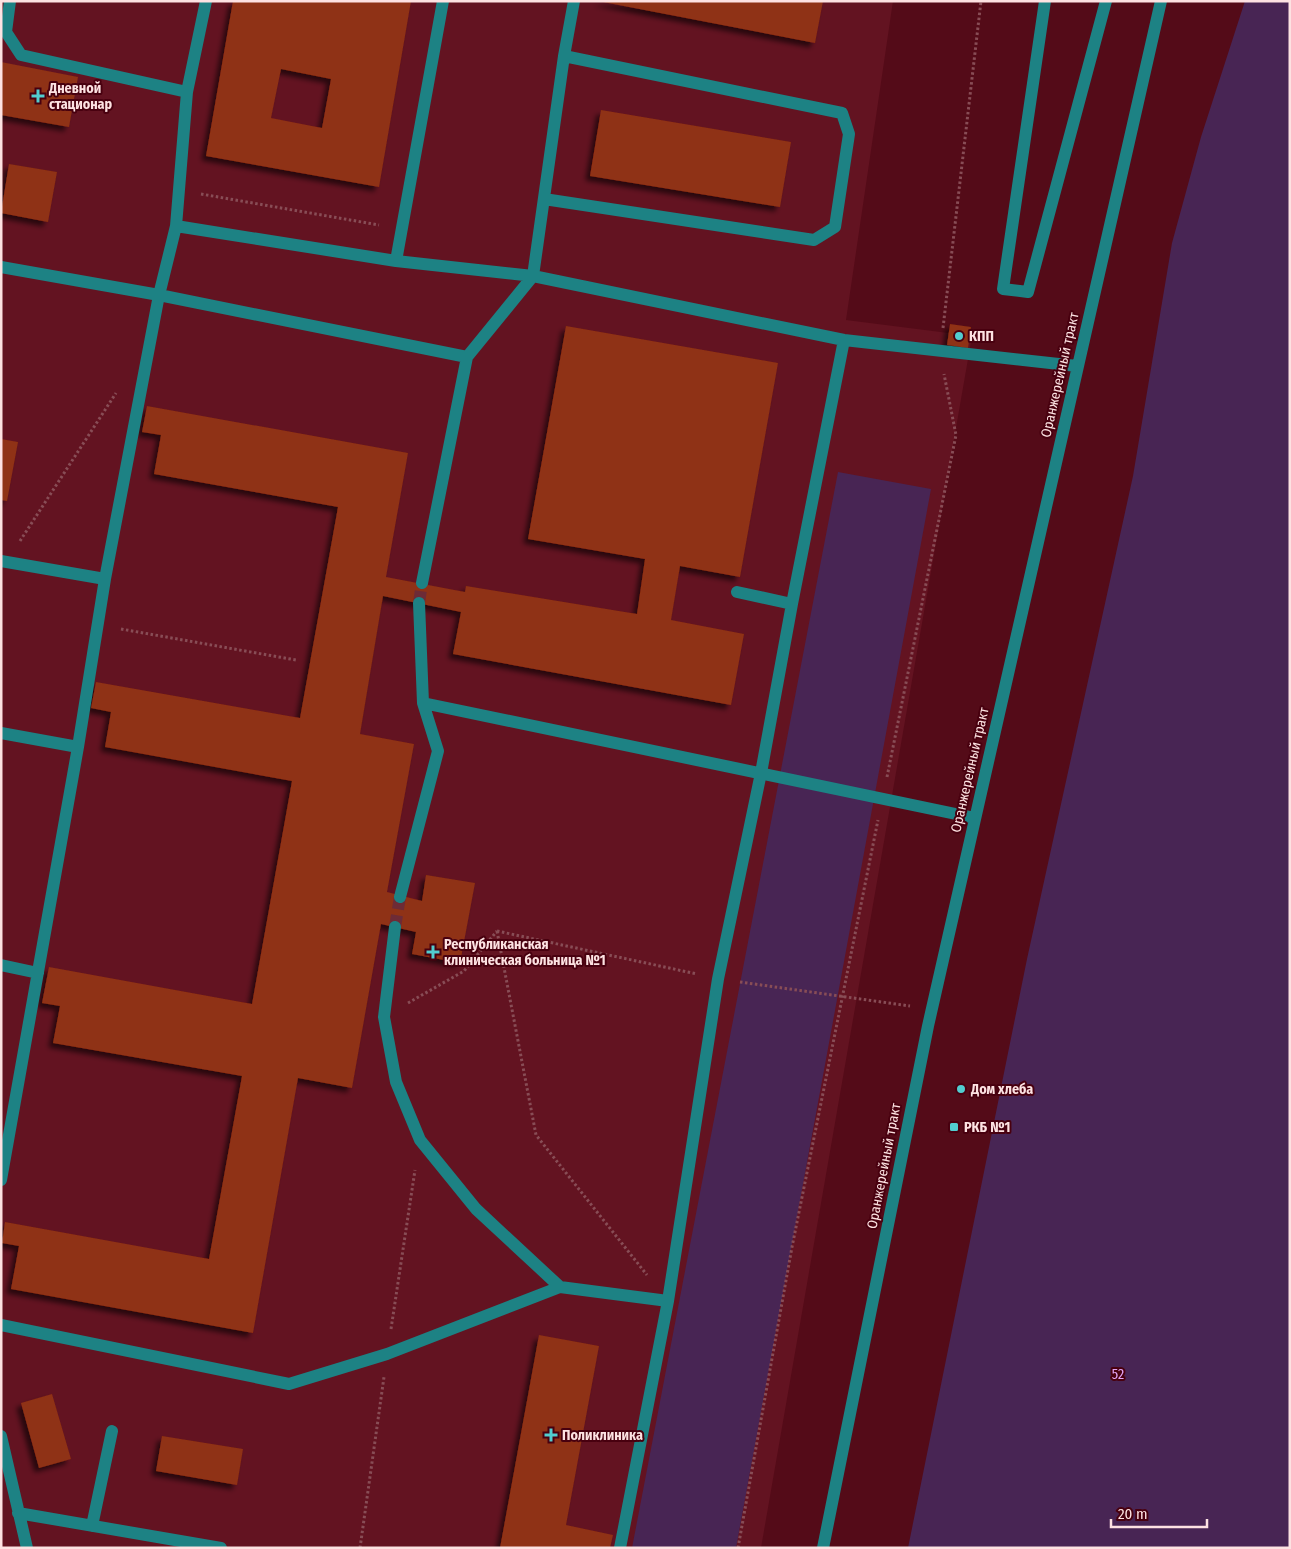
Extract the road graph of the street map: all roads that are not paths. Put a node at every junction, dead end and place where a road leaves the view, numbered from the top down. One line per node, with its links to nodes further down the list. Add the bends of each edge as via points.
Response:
1 (10, 1): 9 (street, via 6,32 21,54)
2 (206, 1): 9 (street)
3 (443, 1): 12 (street)
4 (574, 1): 8 (street)
5 (1045, 1): 6 (street, via 1003,289 1028,292)
6 (1106, 1)
7 (1161, 1): 18 (street, Оранжерейный тракт)
8 (564, 56): 10 (street); 10 (street, via 842,112 849,134 834,227 814,240)
9 (187, 92): 11 (street)
10 (544, 199): 14 (street)
11 (176, 226): 12 (street); 15 (street)
12 (396, 261): 14 (street)
13 (1, 267): 15 (street)
14 (533, 276): 16 (street); 17 (street)
15 (159, 295): 17 (street); 20 (street)
16 (844, 340): 18 (street); 24 (street)
17 (467, 357): 21 (street)
18 (1077, 366): 29 (street, Оранжерейный тракт)
19 (4, 562): 20 (street)
20 (105, 579): 27 (street)
21 (422, 583)
22 (737, 592): 24 (street)
23 (419, 603): 25 (street)
24 (792, 604): 28 (street)
25 (424, 703): 28 (street); 30 (street, via 438,751)
26 (1, 733): 27 (street)
27 (78, 747): 33 (street)
28 (761, 773): 29 (street); 36 (street, via 718,979)
29 (975, 818): 45 (street, Оранжерейный тракт, via 908,1117)
30 (400, 896)
31 (395, 927): 35 (street, via 384,1017 396,1082 420,1140 476,1209)
32 (1, 965): 33 (street)
33 (38, 973): 34 (street)
34 (1, 1180)
35 (560, 1287): 36 (street); 37 (street, via 387,1354 289,1384)
36 (668, 1301): 44 (street)
37 (1, 1325)
38 (112, 1431): 41 (street)
39 (1, 1436): 40 (street)
40 (18, 1513): 41 (street); 42 (street)
41 (92, 1526): 43 (street)
42 (27, 1548)
43 (221, 1548)
44 (620, 1548)
45 (823, 1548)

